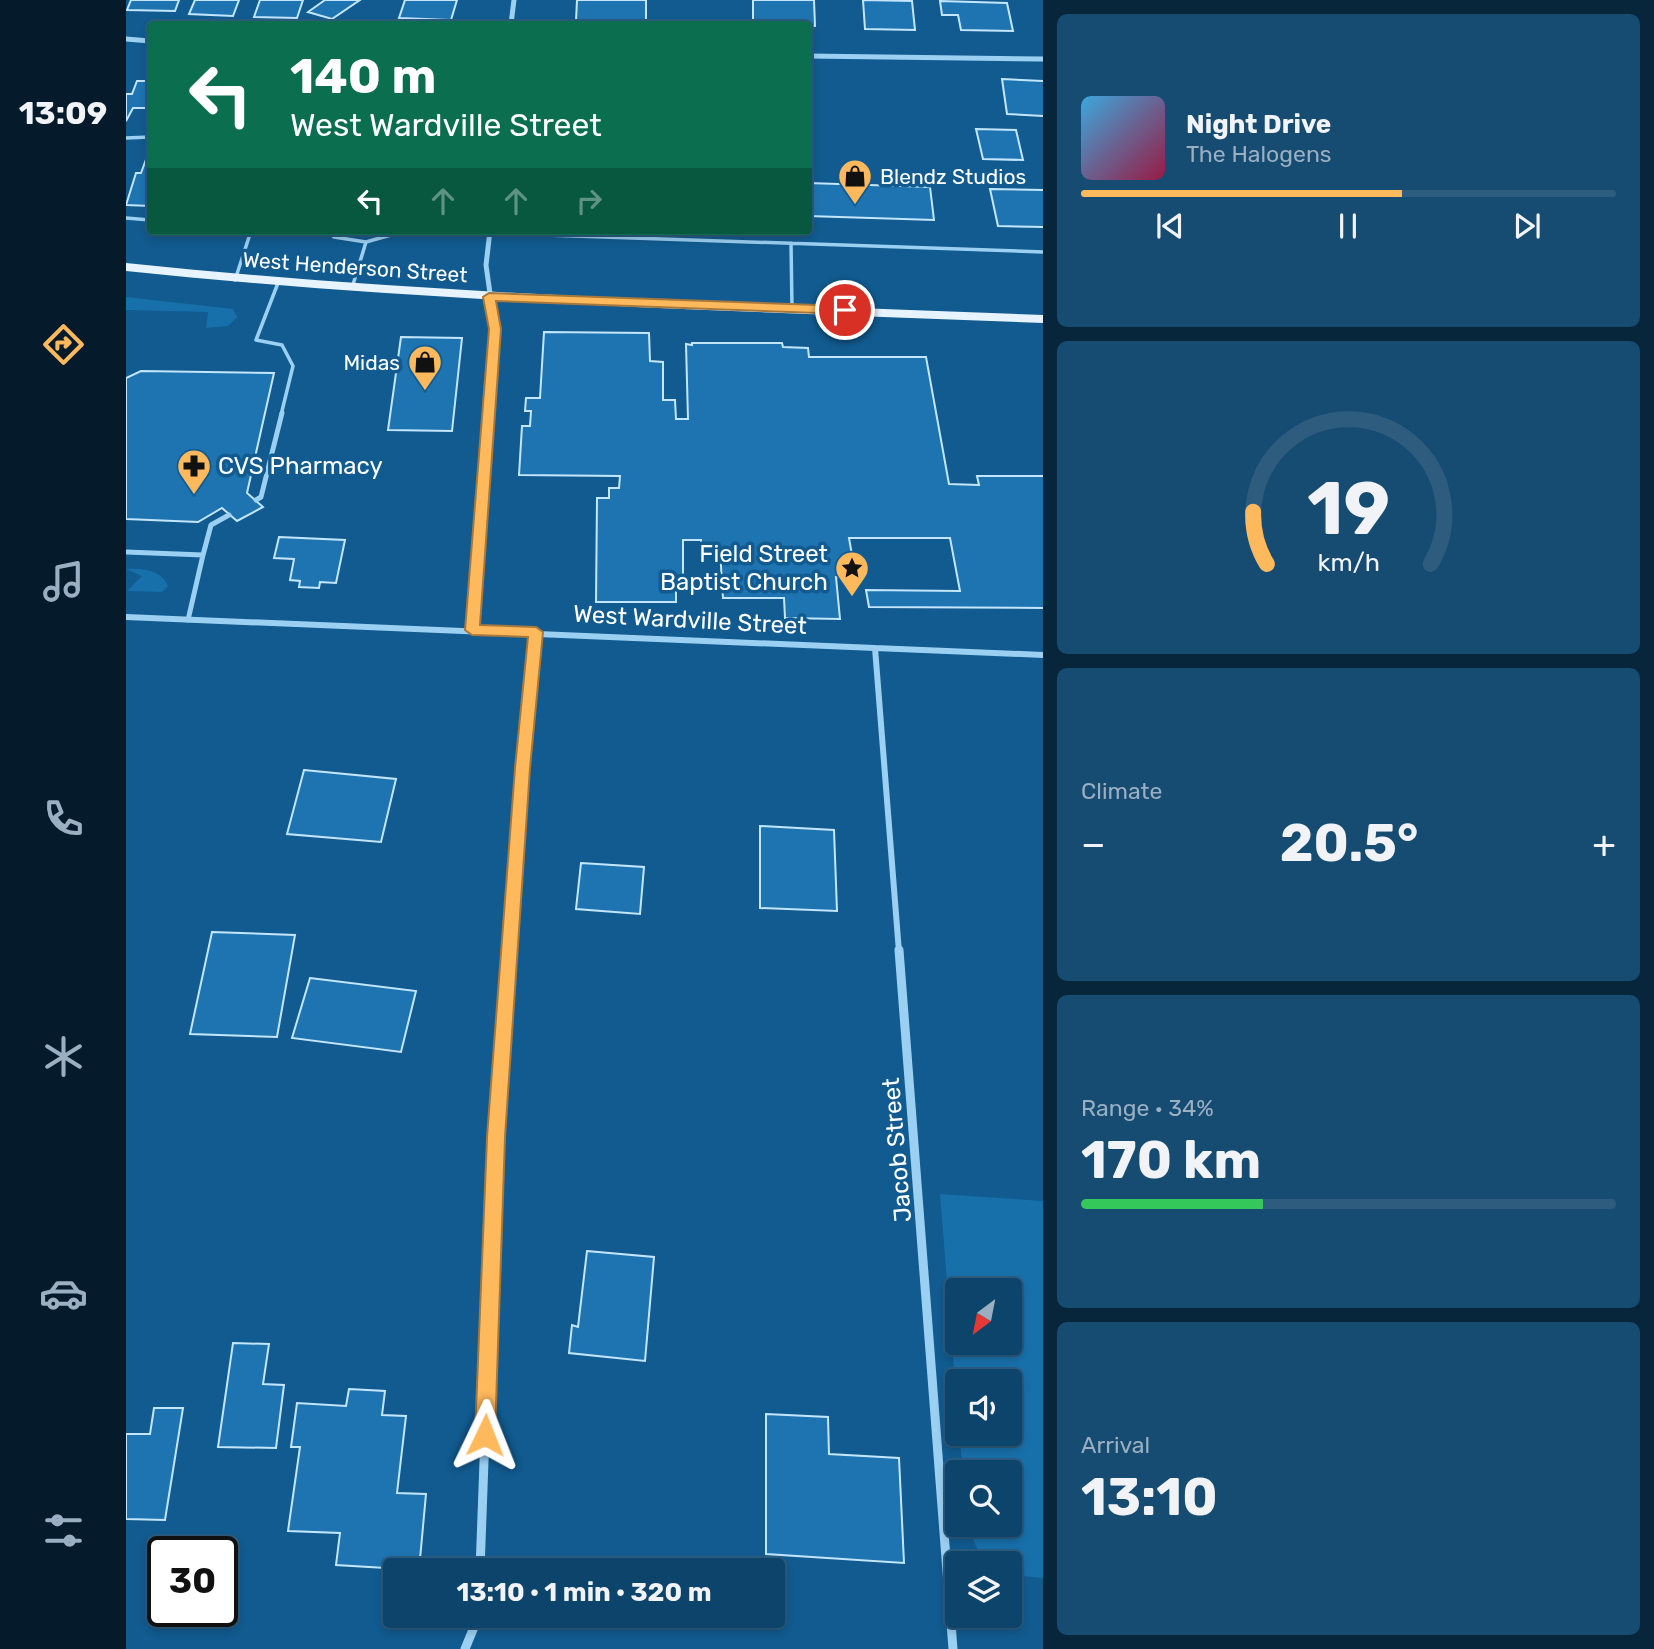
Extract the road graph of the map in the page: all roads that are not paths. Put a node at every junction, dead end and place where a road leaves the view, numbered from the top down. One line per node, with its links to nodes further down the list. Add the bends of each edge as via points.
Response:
1 (514, 0): 2 (street)
2 (511, 21)
3 (126, 39): 4 (street)
4 (147, 41)
5 (812, 56): 6 (street)
6 (1043, 59)
7 (147, 137): 8 (lane)
8 (126, 138)
9 (126, 218): 10 (lane)
10 (147, 220)
11 (250, 235): 20 (lane)
12 (332, 235): 16 (lane)
13 (396, 235): 16 (lane)
14 (489, 235): 23 (street)
15 (571, 235): 17 (lane)
16 (366, 242): 22 (lane)
17 (791, 243): 18 (lane); 24 (lane)
18 (1043, 252)
19 (126, 267): 20 (main road, West Henderson Street)
20 (235, 280): 21 (main road, West Henderson Street)
21 (278, 283): 22 (main road, West Henderson Street); 26 (lane, via 256,340 282,345 293,366 261,497)
22 (352, 288): 23 (main road, West Henderson Street)
23 (489, 297): 24 (main road, West Henderson Street); 32 (street, via 495,329)
24 (792, 307): 25 (main road, West Henderson Street)
25 (1043, 318)
26 (256, 500)
27 (229, 515): 29 (lane, via 211,525)
28 (126, 552): 29 (lane)
29 (203, 555): 31 (lane)
30 (126, 617): 31 (street, West Wardville Street)
31 (188, 620): 32 (street, West Wardville Street)
32 (472, 630): 33 (street, West Wardville Street)
33 (536, 632): 34 (street, West Wardville Street); 36 (street, via 496,1137)
34 (875, 648): 35 (street, West Wardville Street); 39 (street, Jacob Street)
35 (1043, 655)
36 (481, 1558)
37 (474, 1628): 38 (street)
38 (465, 1649)
39 (953, 1649)

